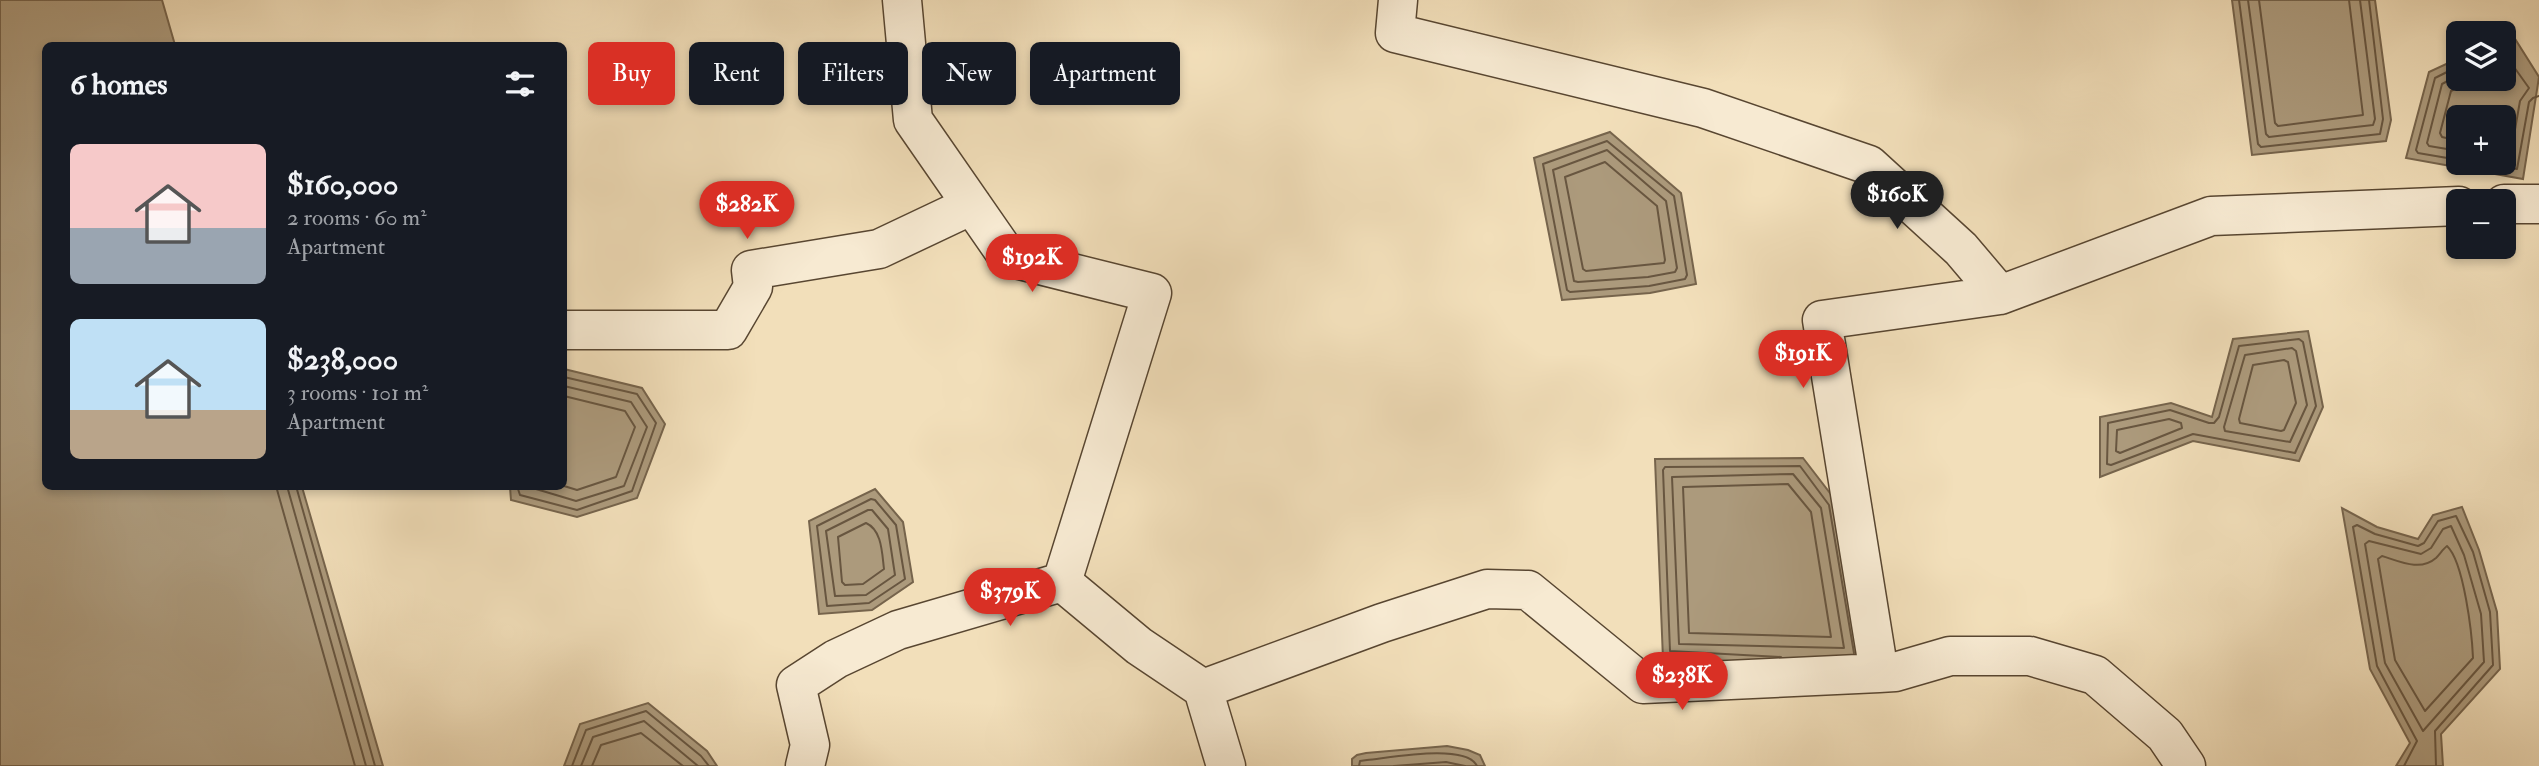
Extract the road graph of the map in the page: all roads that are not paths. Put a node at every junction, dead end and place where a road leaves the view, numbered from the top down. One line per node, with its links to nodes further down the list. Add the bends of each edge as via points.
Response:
1 (902, 0): 5 (street, via 913,120)
2 (1398, 0): 7 (street, via 1395,33 1703,108 1869,165 1961,249)
3 (2516, 204): 4 (street)
4 (2539, 204)
5 (972, 205): 8 (street, via 879,249 751,270 753,287 728,330); 9 (street, via 1008,257 1152,293)
6 (2446, 207): 7 (street, via 2211,216)
7 (2000, 295): 10 (street, via 1822,320)
8 (567, 330)
9 (1062, 582): 11 (street, via 1139,646); 12 (street, via 898,630 796,685 810,745)
10 (1878, 673): 11 (street, via 1643,684 1528,590 1487,589); 14 (street, via 1950,656 2031,656 2082,671 2095,675 2165,734)
11 (1203, 689): 13 (street)
12 (805, 766)
13 (1226, 766)
14 (2186, 766)

